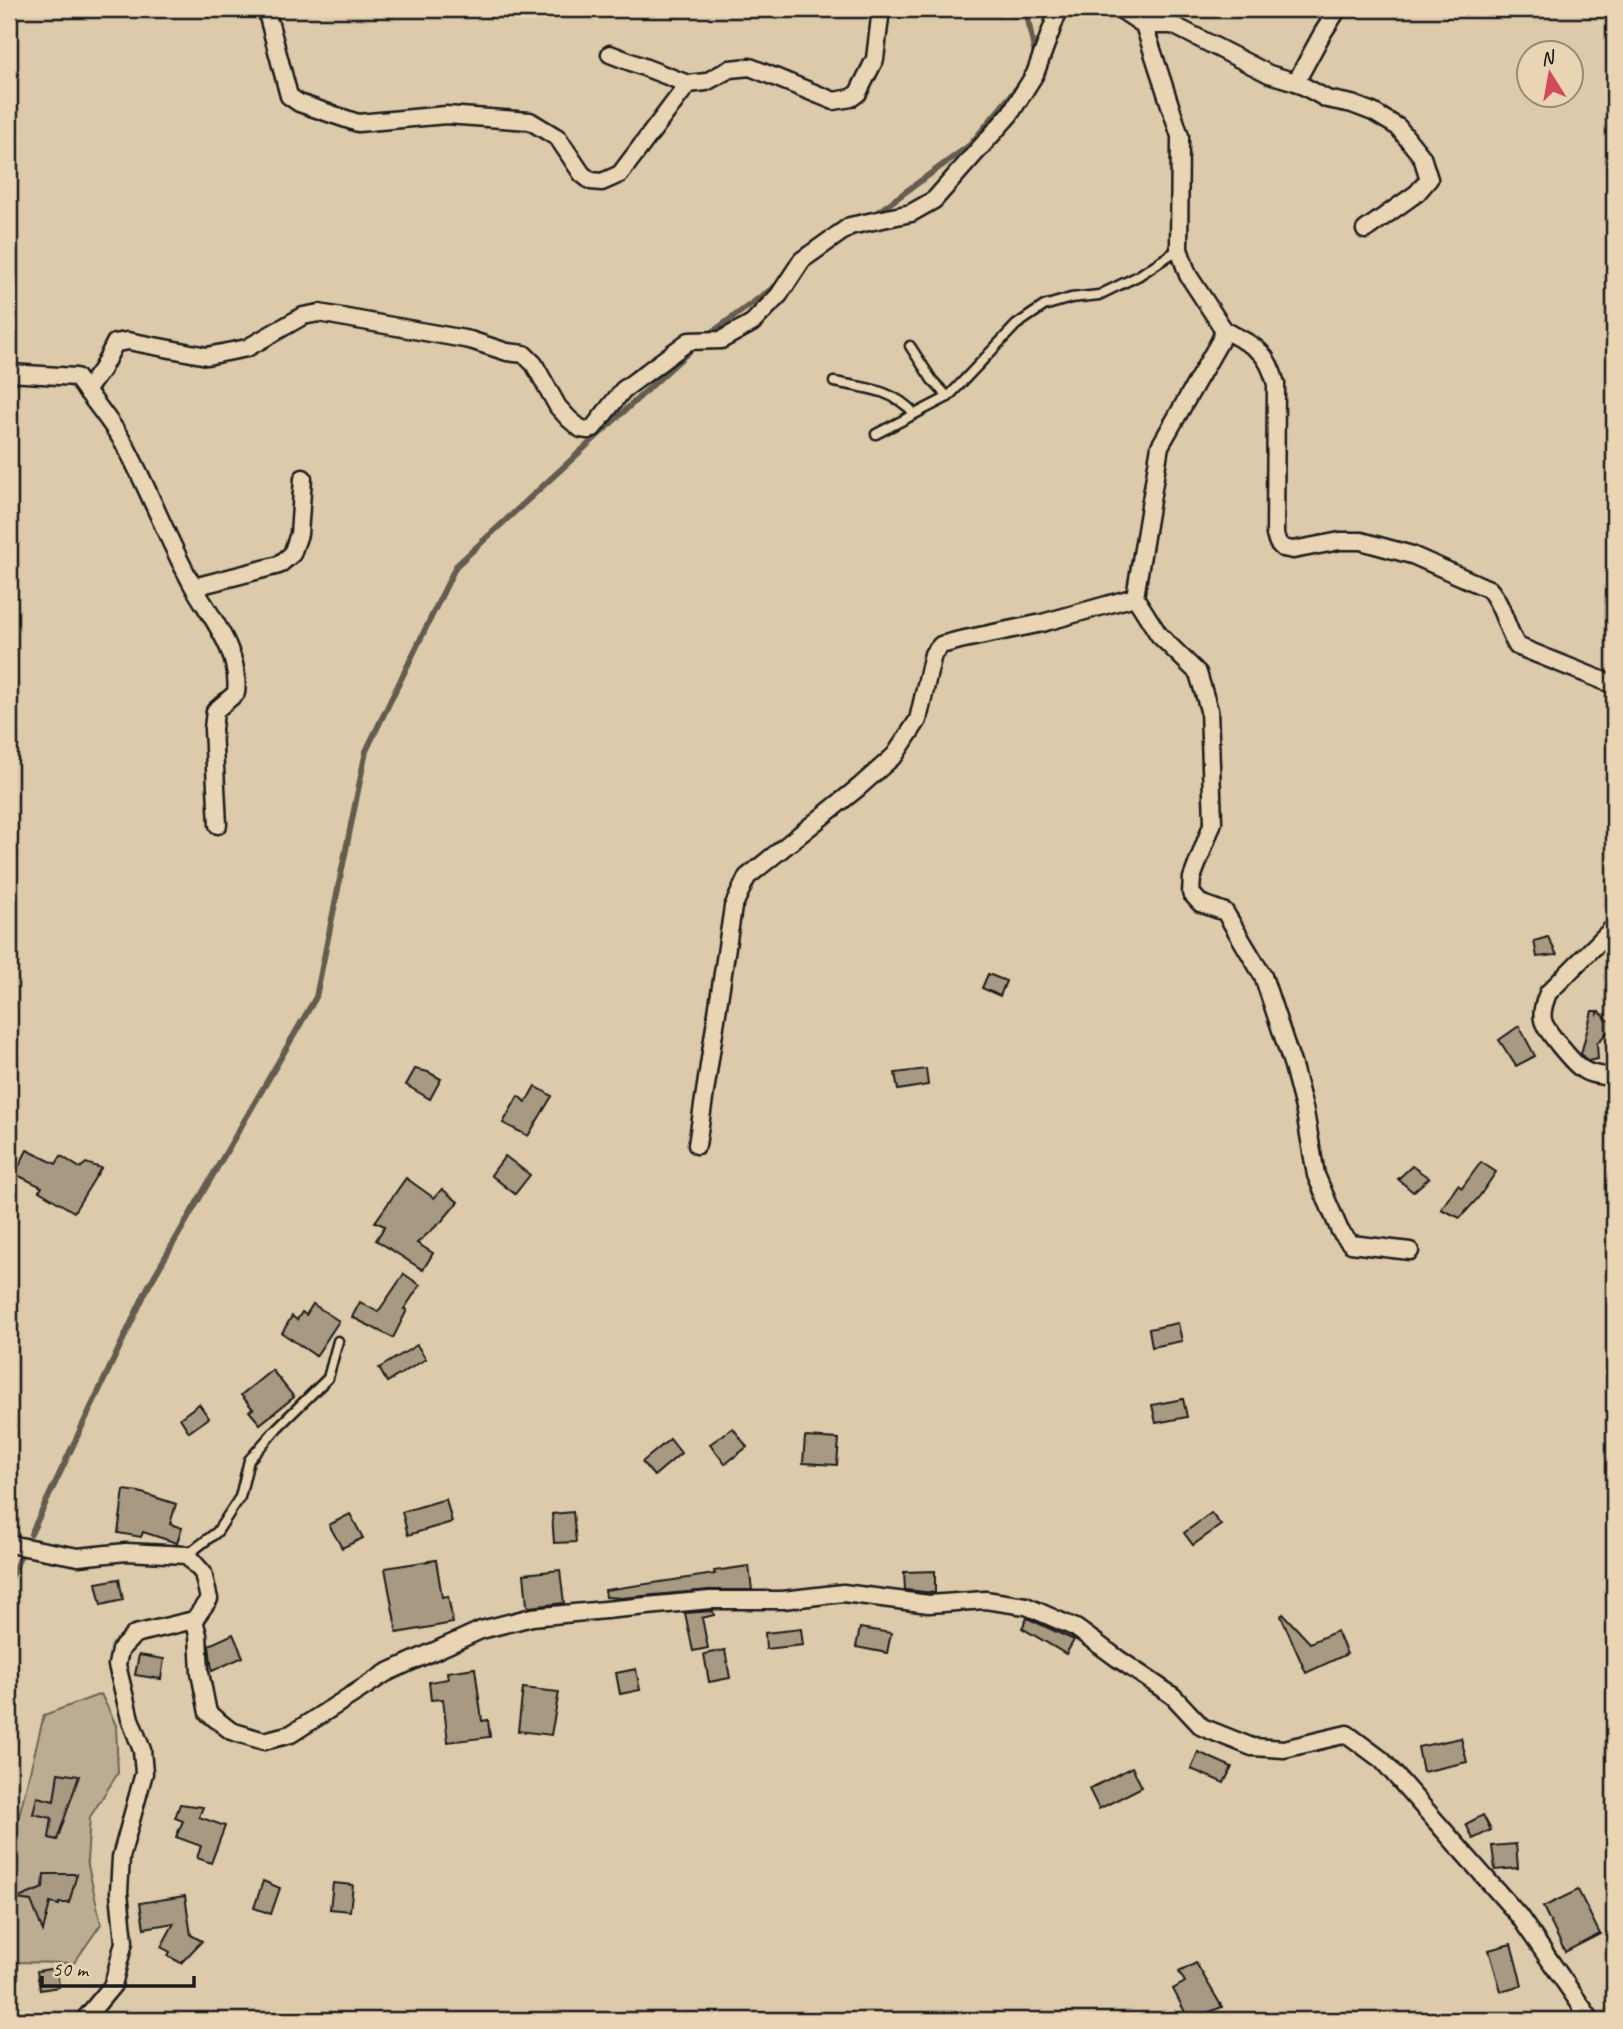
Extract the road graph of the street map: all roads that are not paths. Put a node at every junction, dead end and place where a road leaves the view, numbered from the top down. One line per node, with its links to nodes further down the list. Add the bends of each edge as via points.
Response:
1 (266, 9): 11 (street, via 289,96 299,103 358,123 446,115 530,121 558,138 591,181 602,182 620,174)
2 (881, 9): 11 (street, via 875,59 851,98 834,101 750,67 730,69 706,82)
3 (1059, 9): 18 (street, via 1035,74 1010,114 934,200 911,213 850,226 802,260 779,295 752,323 721,340 689,341 623,390 588,430 558,407 524,354 319,313 303,316 247,348 207,356 128,341 115,344)
4 (1120, 9): 7 (street)
5 (1181, 9): 8 (street)
6 (1338, 9): 10 (street)
7 (1144, 25): 8 (street); 13 (street, via 1180,136)
8 (1173, 25): 10 (street, via 1269,74)
9 (610, 54): 11 (street)
10 (1296, 82): 12 (street, via 1328,99 1373,111 1398,127 1422,158 1429,179)
11 (688, 85)
12 (1365, 230)
13 (1180, 249): 14 (street, via 1188,275); 19 (lane, via 1099,295 1044,306 1016,325)
14 (1224, 330): 24 (street, via 1160,446); 25 (street, via 1260,350 1276,384 1275,535 1283,548 1361,541 1412,555 1489,589 1517,646)
15 (910, 346): 19 (lane)
16 (9, 373): 18 (street, via 76,377)
17 (834, 382): 20 (lane, via 892,395)
18 (86, 391): 23 (street, via 124,444)
19 (948, 397): 20 (lane)
20 (914, 413): 21 (lane)
21 (876, 434)
22 (303, 478): 23 (street, via 299,534 292,555 279,565)
23 (194, 587): 26 (street, via 214,618 237,680 236,693 215,711)
24 (1135, 597): 29 (street, via 941,645 933,654 918,720 895,755 747,877 733,906); 30 (street, via 1159,635 1198,673 1209,709 1213,821 1191,893 1200,903 1225,912 1263,976 1302,1100 1316,1175 1340,1230 1352,1244)
25 (1614, 685)
26 (218, 825)
27 (1614, 927): 28 (street, via 1548,993 1543,1007 1548,1032 1582,1069)
28 (1614, 1077)
29 (697, 1145)
30 (1410, 1251)
31 (338, 1341): 33 (lane, via 328,1378 249,1460 240,1497 218,1532)
32 (9, 1545): 33 (street, via 78,1557 126,1552)
33 (187, 1555): 34 (street, via 203,1573 209,1598)
34 (194, 1619): 35 (street, via 135,1634 120,1650 117,1665 142,1750 144,1773 121,1857 124,1942 113,1985); 36 (street, via 208,1713 231,1731 264,1741 290,1734 386,1673 481,1630 532,1617 843,1593 929,1604 985,1600 1026,1606 1076,1628 1173,1696 1202,1727 1252,1747 1284,1749 1347,1734 1382,1760 1519,1916)
35 (83, 2020)
36 (1591, 2020)

